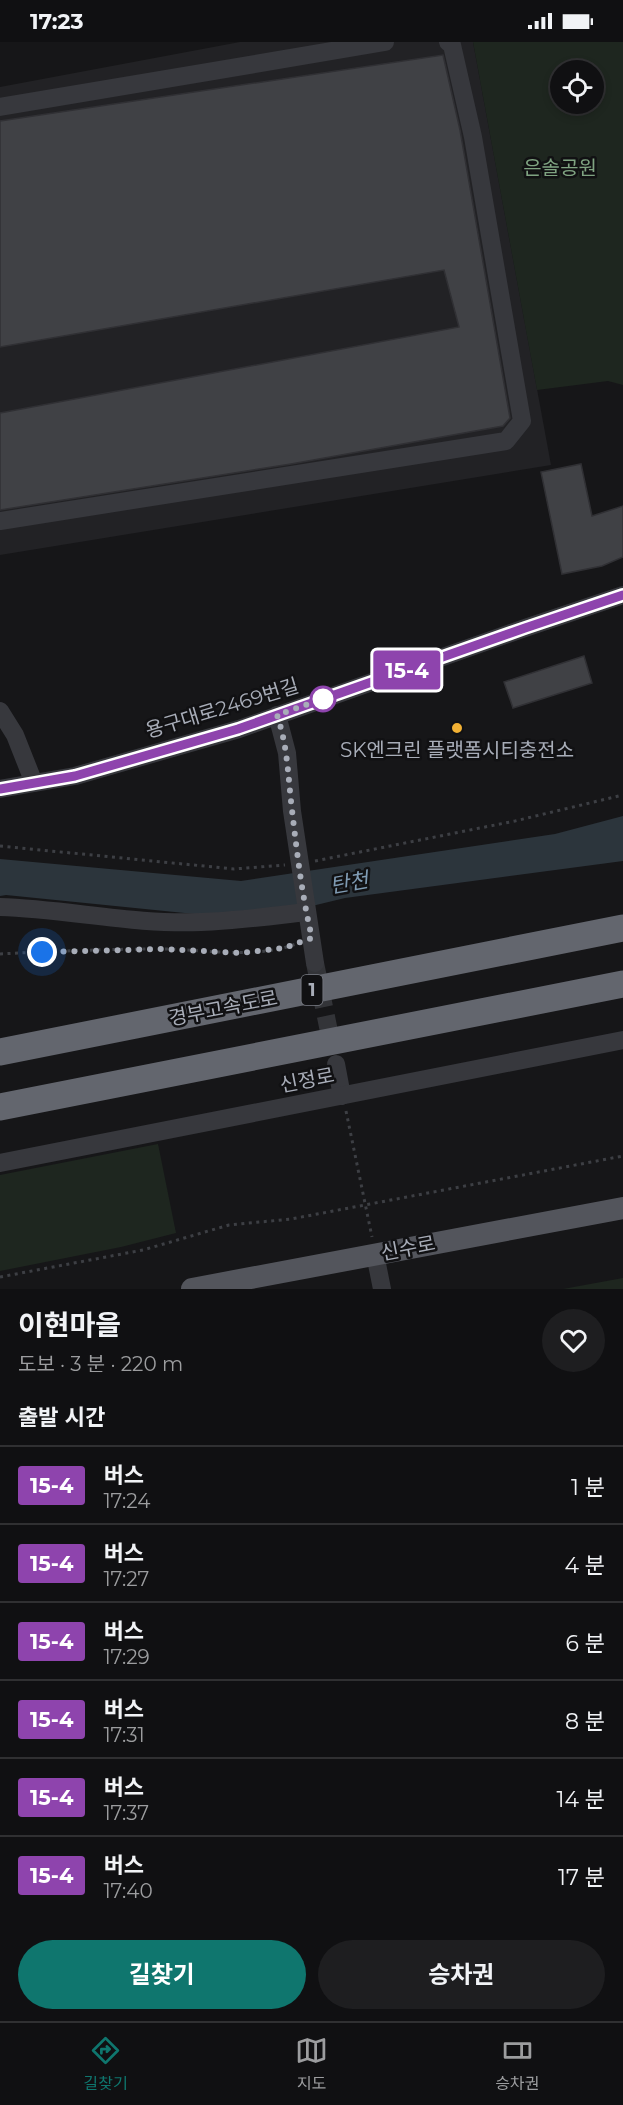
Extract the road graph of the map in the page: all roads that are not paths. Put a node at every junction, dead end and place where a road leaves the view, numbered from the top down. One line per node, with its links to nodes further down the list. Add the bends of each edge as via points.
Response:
1 (384, 42): 3 (street)
2 (448, 42): 4 (street, via 452,45 473,137 522,421 506,441)
3 (0, 107)
4 (0, 521)
5 (623, 595): 7 (street, 용구대로2469번길)
6 (0, 711): 8 (street, via 15,735)
7 (277, 715): 8 (street, 용구대로2469번길, via 75,776); 10 (street, via 288,753)
8 (34, 783): 9 (street, 용구대로2469번길)
9 (0, 789)
10 (305, 906): 11 (street, via 201,922); 13 (street)
11 (0, 907)
12 (623, 928): 16 (highway, 경부고속도로 / 1)
13 (315, 963)
14 (623, 984): 19 (highway)
15 (623, 1040): 18 (street, 신정로)
16 (0, 1052)
17 (336, 1064): 18 (street)
18 (344, 1103): 20 (street, 신정로)
19 (0, 1107)
20 (0, 1164)
21 (623, 1208): 22 (main road, 신수로)
22 (375, 1254): 23 (main road, 신수로); 24 (street)
23 (192, 1289)
24 (382, 1289)

